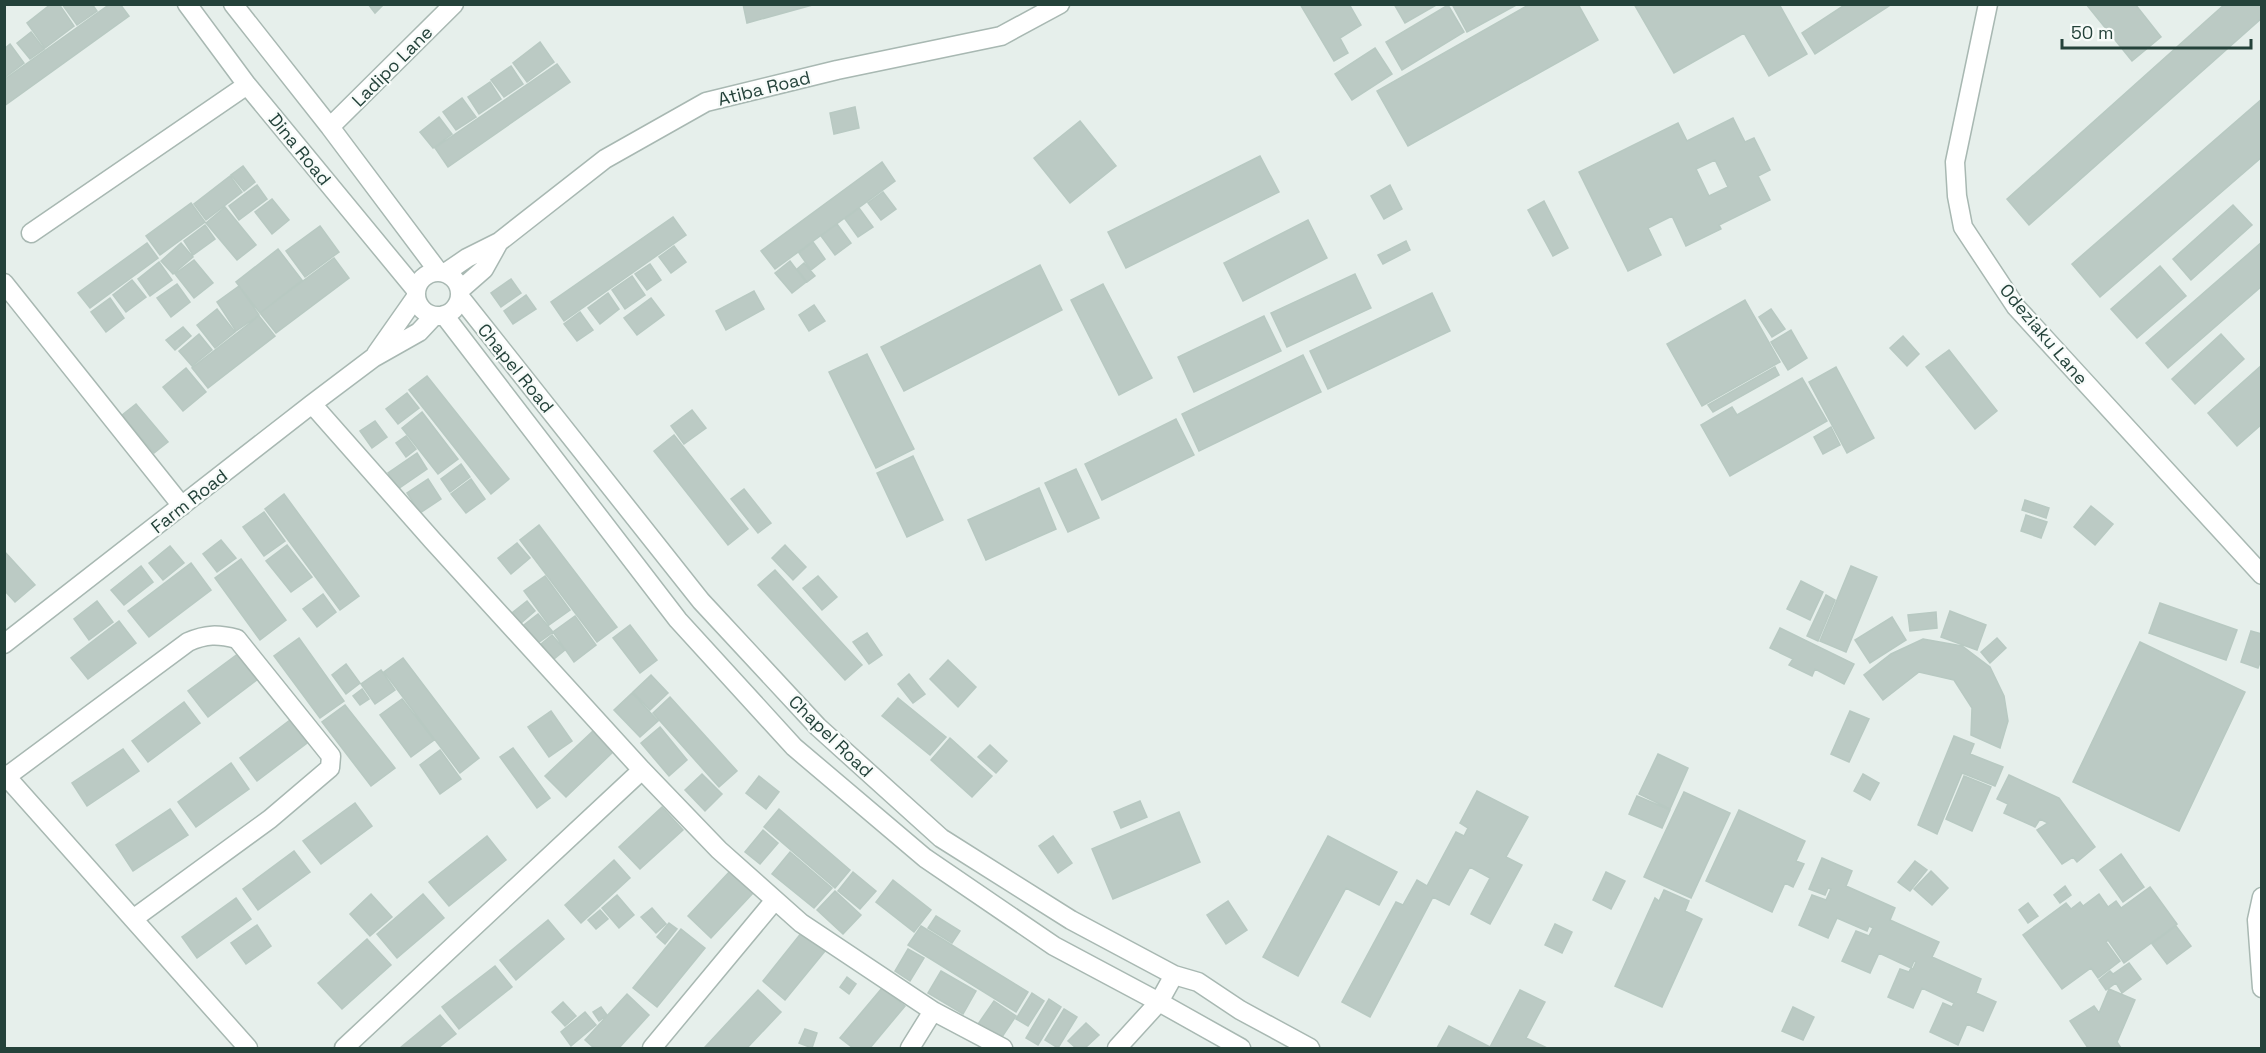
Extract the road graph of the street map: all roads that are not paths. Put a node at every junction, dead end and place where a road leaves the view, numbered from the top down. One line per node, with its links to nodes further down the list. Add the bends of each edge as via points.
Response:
1 (187, 4): 6 (street, Dina Road)
2 (233, 4): 7 (street, Dina Road)
3 (454, 4): 7 (street, Ladipo Lane)
4 (1060, 4): 9 (street, Atiba Road, via 1001,36 706,102 604,159)
5 (1988, 4): 19 (street, Odeziaku Lane, via 1955,162 1963,227 2016,307)
6 (247, 84): 8 (street); 12 (street, Dina Road)
7 (330, 127): 10 (street, Dina Road)
8 (31, 233)
9 (499, 242): 10 (street, Atiba Road); 13 (street, Atiba Road, via 484,269)
10 (441, 272): 12 (street, via 423,277); 13 (street, via 457,282)
11 (4, 283): 14 (street)
12 (416, 294): 15 (street, via 422,309); 16 (street, Farm Road)
13 (460, 294): 15 (street, via 457,305); 26 (street, Chapel Road, via 701,601 818,727 941,838 1071,920)
14 (11, 306): 18 (street)
15 (439, 315): 16 (street, Farm Road, via 419,332); 28 (street, Chapel Road, via 678,620 794,747 925,858 1054,946)
16 (373, 358): 17 (street, Farm Road)
17 (312, 404): 18 (street, Farm Road); 21 (street)
18 (182, 506): 20 (street, Farm Road)
19 (2262, 575)
20 (4, 644)
21 (642, 770): 24 (street, via 719,850); 31 (street)
22 (5, 776): 25 (street); 25 (street, via 188,642 220,634 237,639 327,750 330,768 270,819)
23 (2262, 897): 27 (street, via 2256,920)
24 (776, 900): 29 (street, via 801,923); 32 (street)
25 (133, 919): 30 (street)
26 (1174, 975): 28 (street); 37 (street, Chapel Road, via 1198,982)
27 (2262, 988)
28 (1159, 1002): 35 (street); 36 (street, Chapel Road)
29 (933, 1011): 33 (street); 34 (street)
30 (248, 1048)
31 (344, 1048)
32 (652, 1048)
33 (910, 1048)
34 (1003, 1048)
35 (1117, 1048)
36 (1241, 1048)
37 (1310, 1048)

